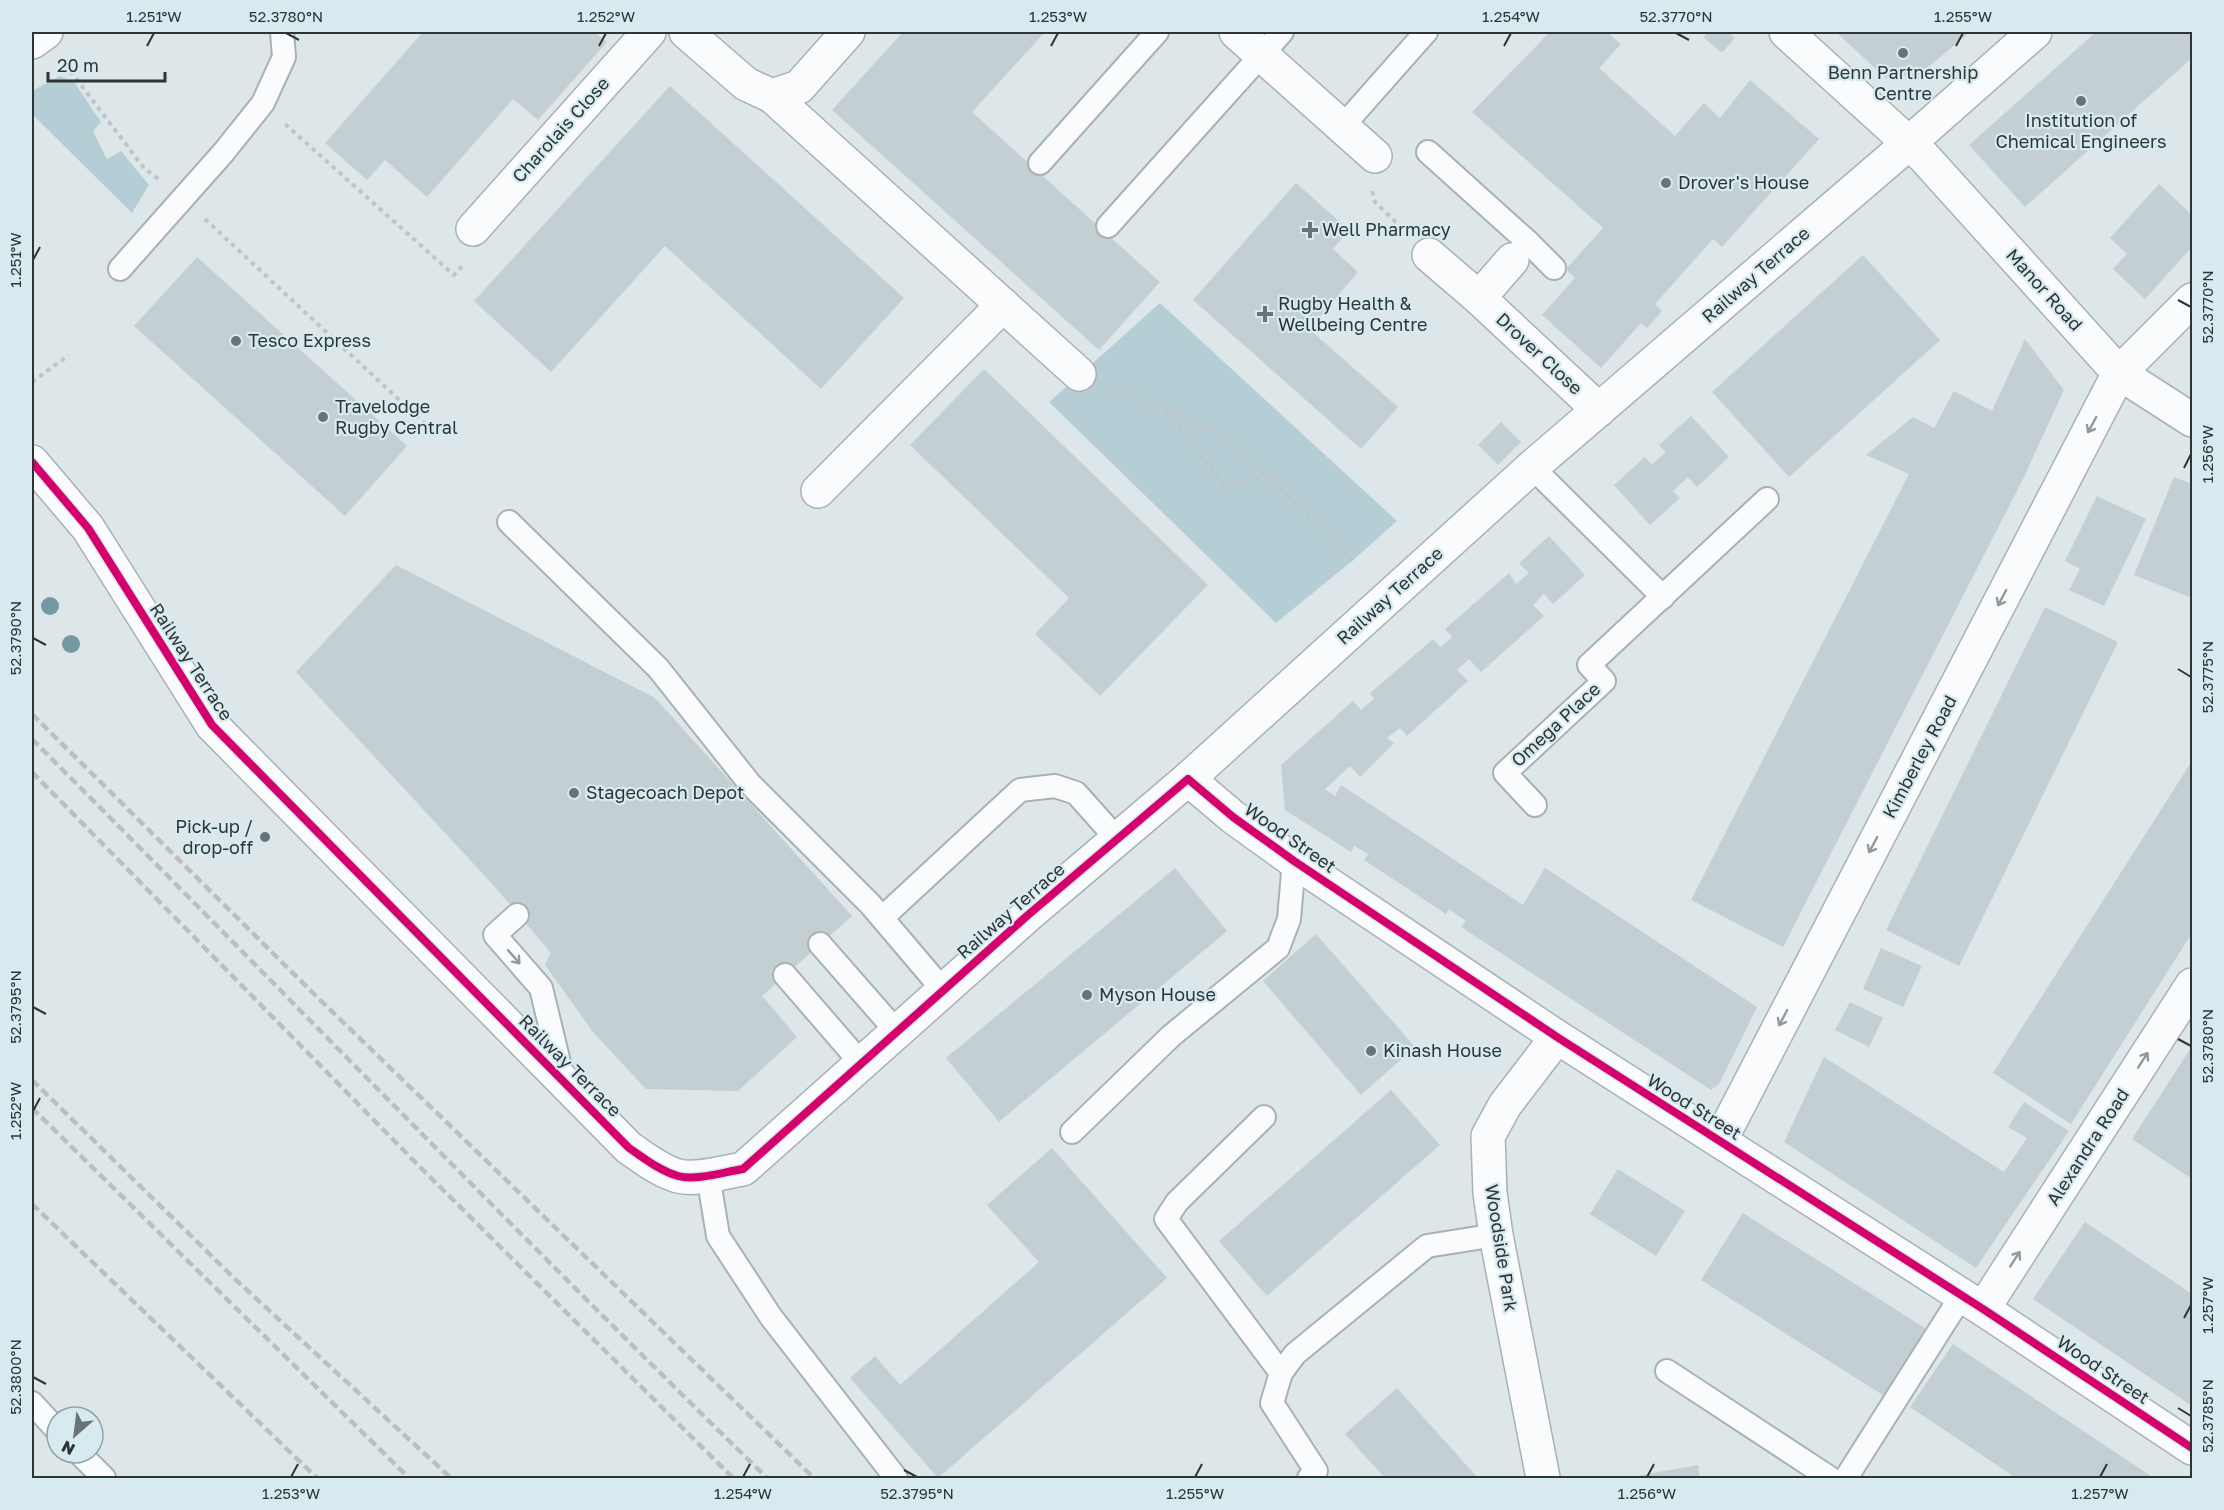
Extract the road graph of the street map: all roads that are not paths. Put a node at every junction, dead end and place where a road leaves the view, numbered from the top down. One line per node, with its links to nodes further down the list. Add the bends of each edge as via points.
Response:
1 (282, 32): 20 (lane, via 284,57 262,103 223,153)
2 (649, 32): 17 (street, Charolais Close)
3 (686, 32): 11 (street, via 746,84)
4 (848, 32): 11 (street, via 799,87)
5 (1157, 32): 15 (lane)
6 (1236, 32): 10 (street)
7 (1426, 32): 12 (lane)
8 (1786, 32): 13 (street, Manor Road)
9 (2035, 32): 13 (street, Railway Terrace)
10 (1272, 43): 12 (street); 16 (lane)
11 (772, 96): 24 (street)
12 (1358, 141)
13 (1909, 143): 25 (street, Manor Road); 27 (street, Railway Terrace)
14 (1428, 152): 18 (lane)
15 (1040, 163)
16 (1108, 226)
17 (473, 229)
18 (1520, 251): 21 (lane); 22 (street)
19 (1429, 255): 22 (street, Drover Close)
20 (120, 268)
21 (1554, 268)
22 (1479, 298): 27 (street, Drover Close)
23 (2193, 300): 25 (street, Kimberley Road)
24 (1003, 305): 26 (street); 31 (street)
25 (2119, 373): 28 (street, Manor Road); 51 (street, Kimberley Road, one-way to 51)
26 (1079, 374)
27 (1599, 410): 30 (street, Railway Terrace)
28 (2193, 420)
29 (32, 462): 48 (street, Railway Terrace, via 88,528 212,725)
30 (1532, 467): 34 (lane); 35 (street, Railway Terrace)
31 (818, 491)
32 (1767, 499): 34 (lane, Omega Place)
33 (509, 522): 40 (lane, via 658,668 750,784)
34 (1663, 597): 36 (lane, Omega Place, via 1589,665 1604,681 1505,773)
35 (1188, 779): 37 (street, Railway Terrace); 38 (street, Wood Street)
36 (1535, 805)
37 (1117, 839): 40 (lane, via 1069,789 1054,786 1020,790); 44 (street, Railway Terrace)
38 (1294, 861): 46 (street, Wood Street); 50 (lane, via 1289,919 1278,948 1171,1036)
39 (517, 915): 48 (lane, one-way to 48, via 495,935 541,988)
40 (882, 918): 44 (lane)
41 (820, 944): 45 (lane)
42 (786, 975): 47 (lane)
43 (2193, 985): 54 (street, Alexandra Road, one-way to 43)
44 (943, 990): 45 (street, Railway Terrace)
45 (897, 1032): 47 (street, Railway Terrace)
46 (1557, 1037): 51 (street, Wood Street); 53 (street, Woodside Park, via 1505,1105 1488,1136)
47 (861, 1063): 52 (street, Railway Terrace, via 743,1169)
48 (563, 1080): 52 (street, Railway Terrace, via 629,1148 658,1167 679,1176)
49 (1264, 1117): 56 (lane, via 1177,1202 1166,1219)
50 (1072, 1132)
51 (1720, 1141): 54 (street, Wood Street)
52 (708, 1175): 62 (lane, via 718,1236 771,1317)
53 (1496, 1235): 56 (lane, via 1427,1246 1295,1354); 64 (street, Woodside Park)
54 (1972, 1302): 59 (street, Wood Street); 66 (lane)
55 (1667, 1371): 65 (lane)
56 (1281, 1373): 63 (lane, via 1272,1403 1316,1471)
57 (32, 1403): 58 (lane)
58 (45, 1417)
59 (2193, 1448)
60 (91, 1465): 61 (lane)
61 (104, 1479)
62 (896, 1479)
63 (1309, 1479)
64 (1543, 1479)
65 (1830, 1479)
66 (1846, 1479)

